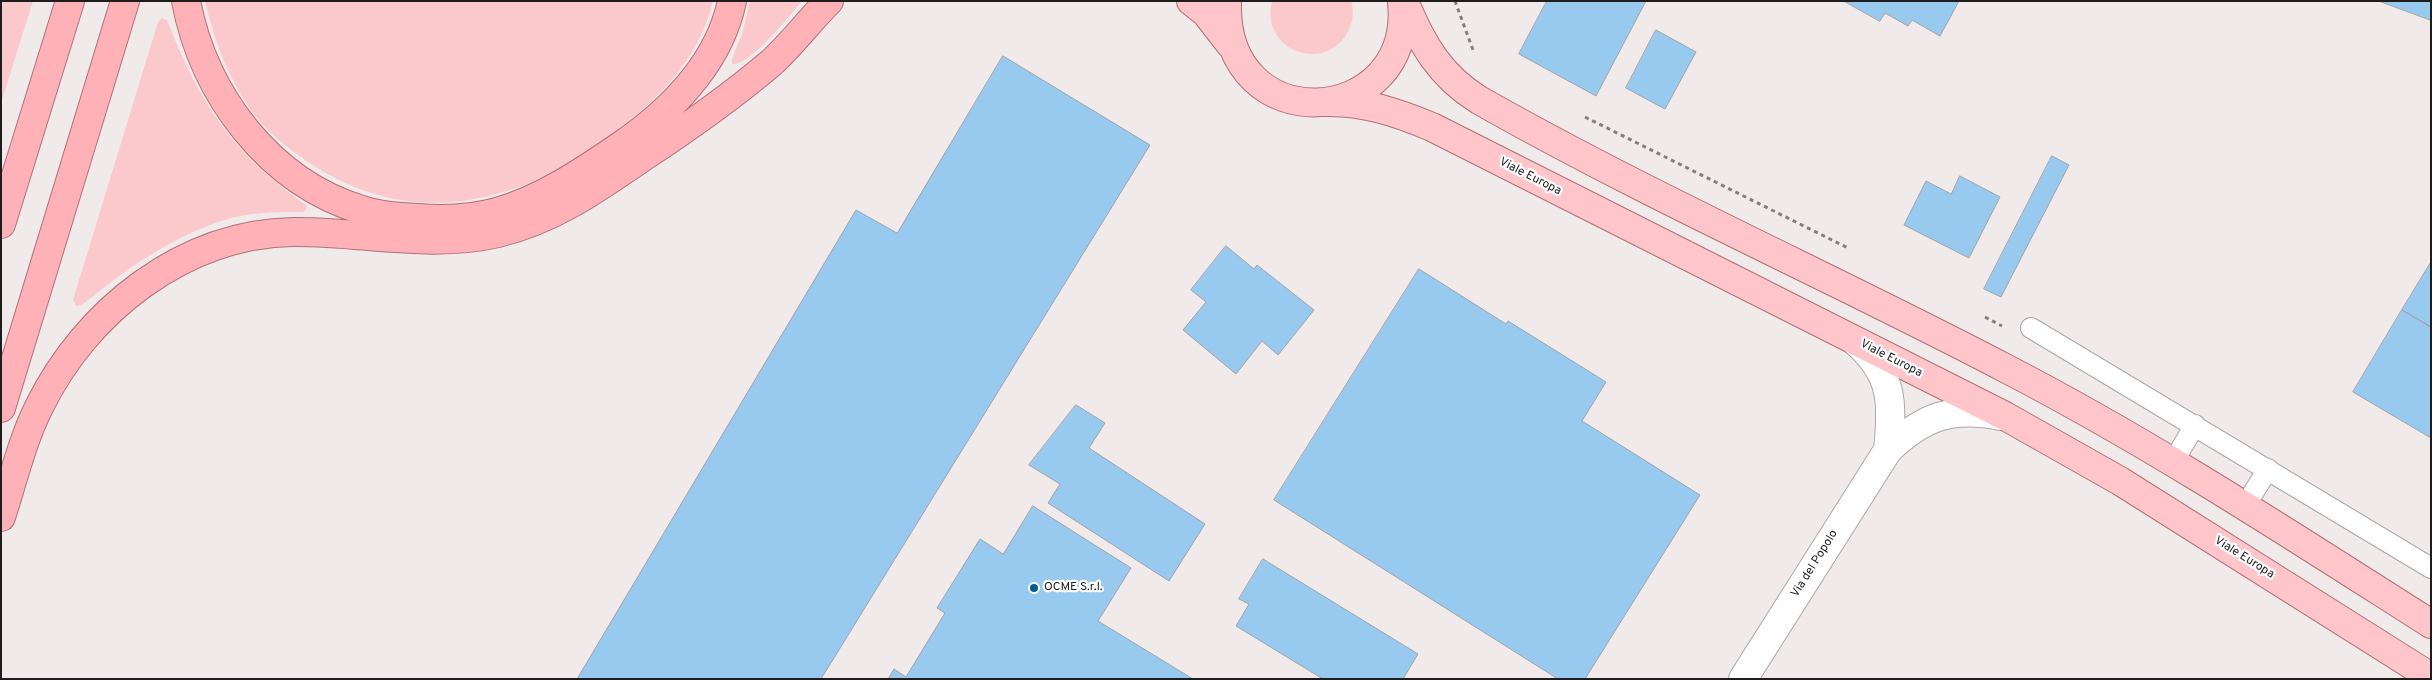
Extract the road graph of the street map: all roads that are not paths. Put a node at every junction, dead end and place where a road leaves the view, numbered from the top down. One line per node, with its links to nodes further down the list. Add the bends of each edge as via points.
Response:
1 (70, 1): 11 (highway)
2 (125, 1): 14 (highway)
3 (186, 1): 4 (highway, via 205,63 220,93 247,133 275,160 310,186 342,203 373,213 429,219 478,216 530,200 575,177 635,136 671,105 699,72 716,45)
4 (732, 1)
5 (829, 1): 21 (highway, via 772,61 695,122 592,192 530,223 498,233 453,238 403,239 301,232 260,235 205,250 149,280 100,320 56,376 32,422)
6 (1191, 1): 9 (main road, via 1218,26)
7 (1227, 1): 9 (main road, via 1228,31)
8 (1403, 1): 10 (main road, via 1400,40 1387,66 1359,91 1339,100); 18 (main road, via 1425,46 1442,70 1479,100 1617,173 2006,368)
9 (1238, 58): 10 (main road, Viale Europa, via 1256,81 1281,97 1302,102)
10 (1324, 102): 13 (main road, Viale Europa, via 1376,107 1432,127)
11 (1, 224)
12 (2031, 328): 16 (lane)
13 (1856, 342): 15 (main road, Viale Europa); 17 (street, Via del Popolo, via 1873,356 1882,371 1890,399)
14 (1, 408)
15 (2005, 416): 17 (street, Via del Popolo, via 1956,411 1906,433); 24 (main road, Viale Europa, via 2120,481)
16 (2195, 425): 18 (lane); 19 (lane)
17 (1888, 450): 25 (street, Via del Popolo)
18 (2173, 462): 20 (main road)
19 (2268, 469): 20 (lane); 22 (lane)
20 (2245, 506): 23 (main road)
21 (1, 517)
22 (2431, 568)
23 (2431, 624)
24 (2431, 677)
25 (1743, 679)

